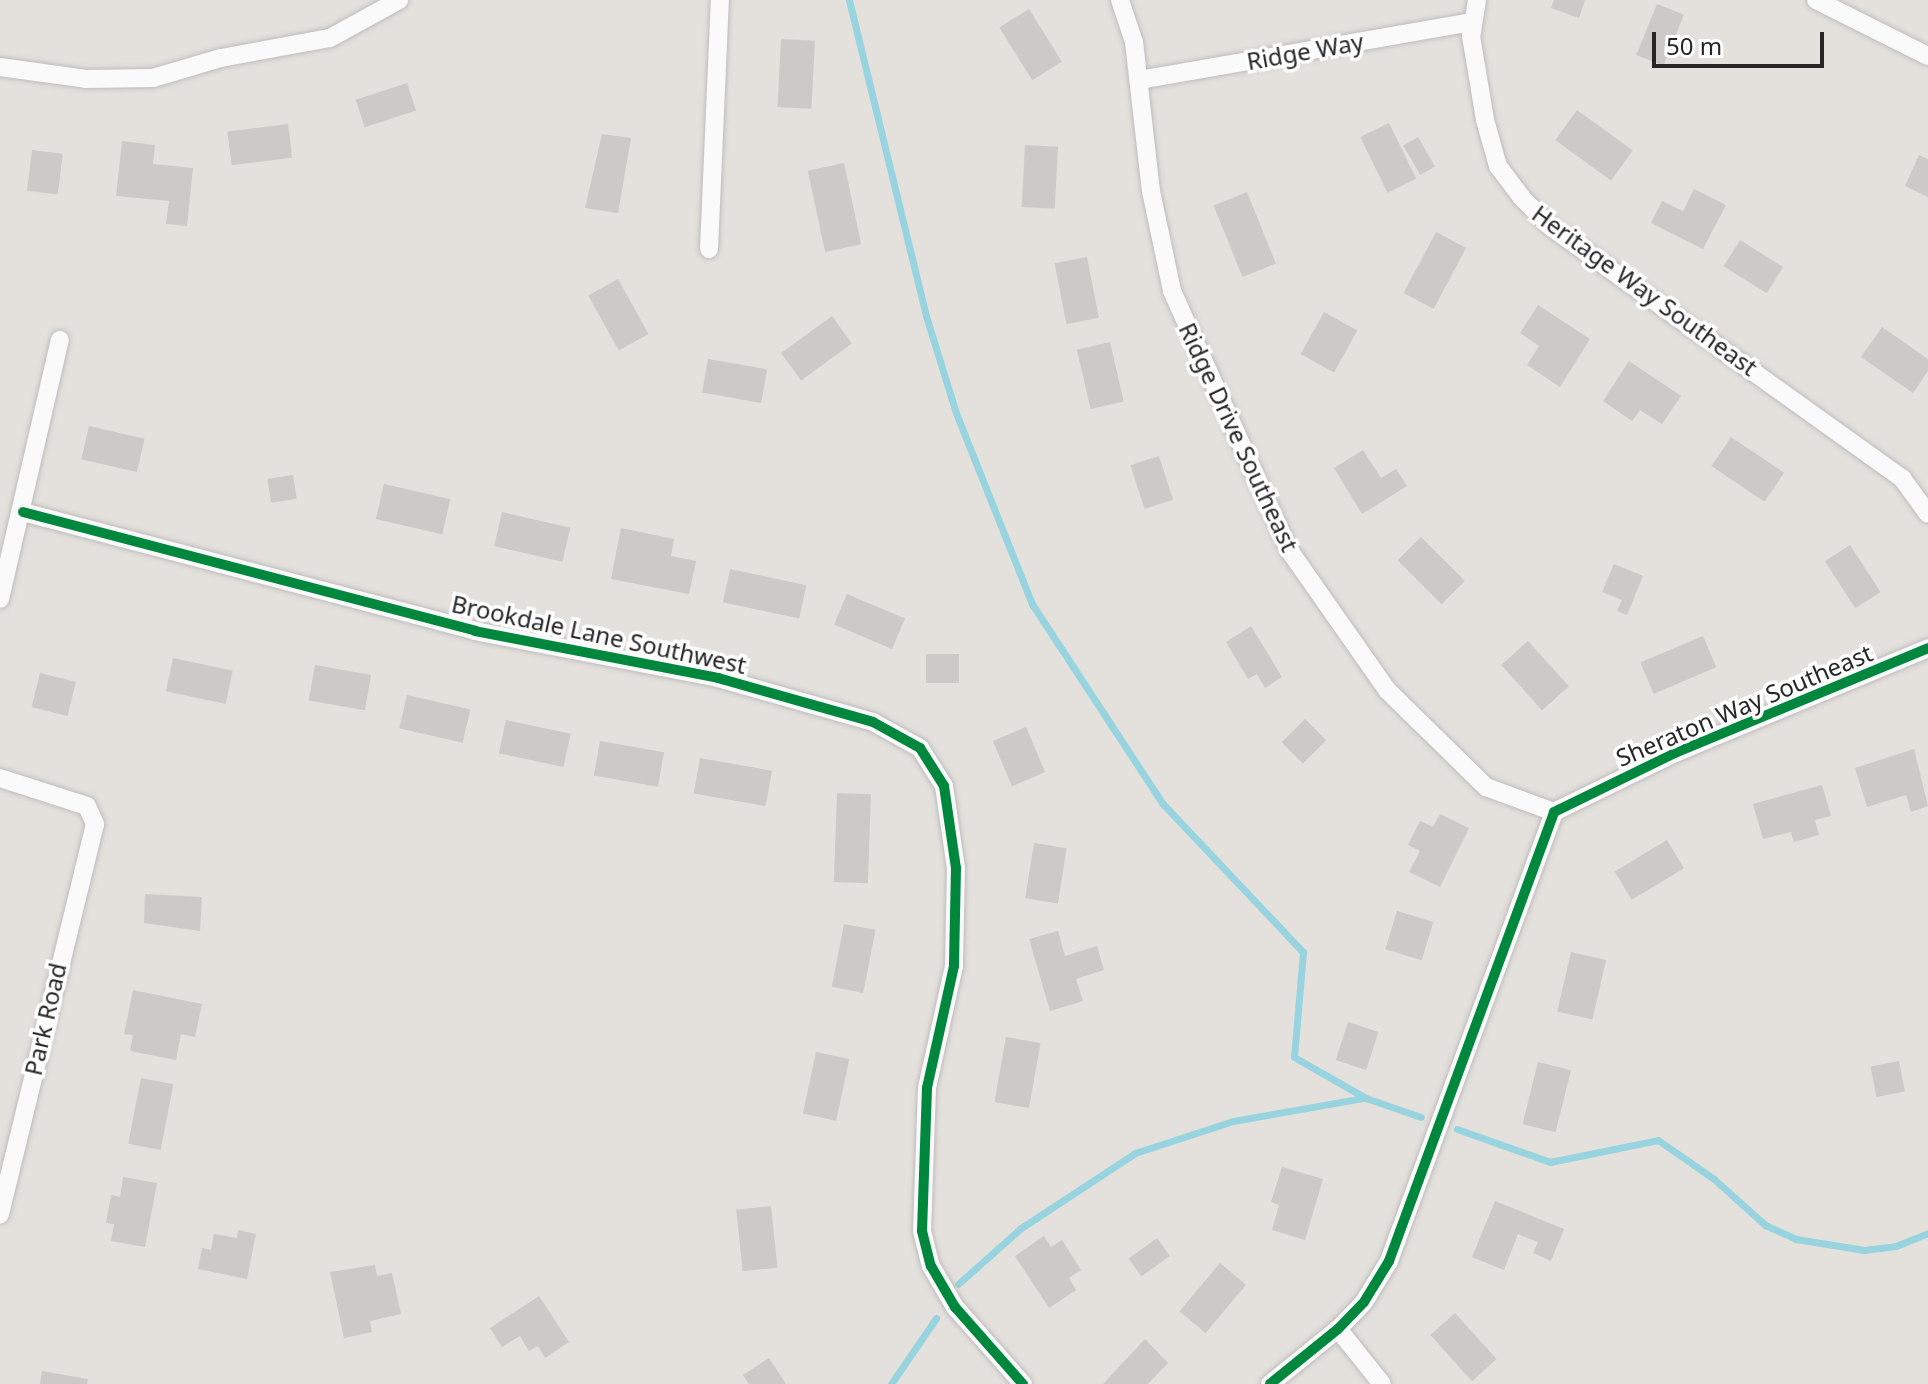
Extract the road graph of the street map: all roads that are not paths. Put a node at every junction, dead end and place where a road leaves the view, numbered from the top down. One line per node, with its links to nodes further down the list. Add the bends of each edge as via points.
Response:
1 (399, 0): 8 (street, via 330,38 221,58 153,78 86,79)
2 (720, 0): 10 (street)
3 (1120, 0): 9 (street, Ridge Drive Southeast)
4 (1477, 0): 6 (street, Heritage Way Southeast)
5 (1816, 0): 7 (street)
6 (1471, 22): 9 (street, Ridge Way); 13 (street, Heritage Way Southeast, via 1485,120 1498,166 1521,197 1551,227 1902,478)
7 (1928, 56)
8 (0, 67)
9 (1139, 80): 17 (street, Ridge Drive Southeast, via 1151,191 1172,291 1289,550 1387,690 1486,787)
10 (709, 249)
11 (60, 340): 12 (street)
12 (23, 512): 14 (street); 20 (street, Brookdale Lane Southwest, via 475,631 718,678 873,722 920,748 944,786 956,868 954,966 927,1088 922,1231 931,1266 955,1307)
13 (1928, 514)
14 (0, 599)
15 (1928, 648): 17 (street, Sheraton Way Southeast, via 1675,753)
16 (0, 778): 18 (street, Park Road, via 87,806 95,824)
17 (1554, 812): 19 (street, via 1389,1261 1364,1302)
18 (0, 1215)
19 (1338, 1329): 21 (street); 22 (street)
20 (1023, 1384)
21 (1270, 1384)
22 (1382, 1384)

